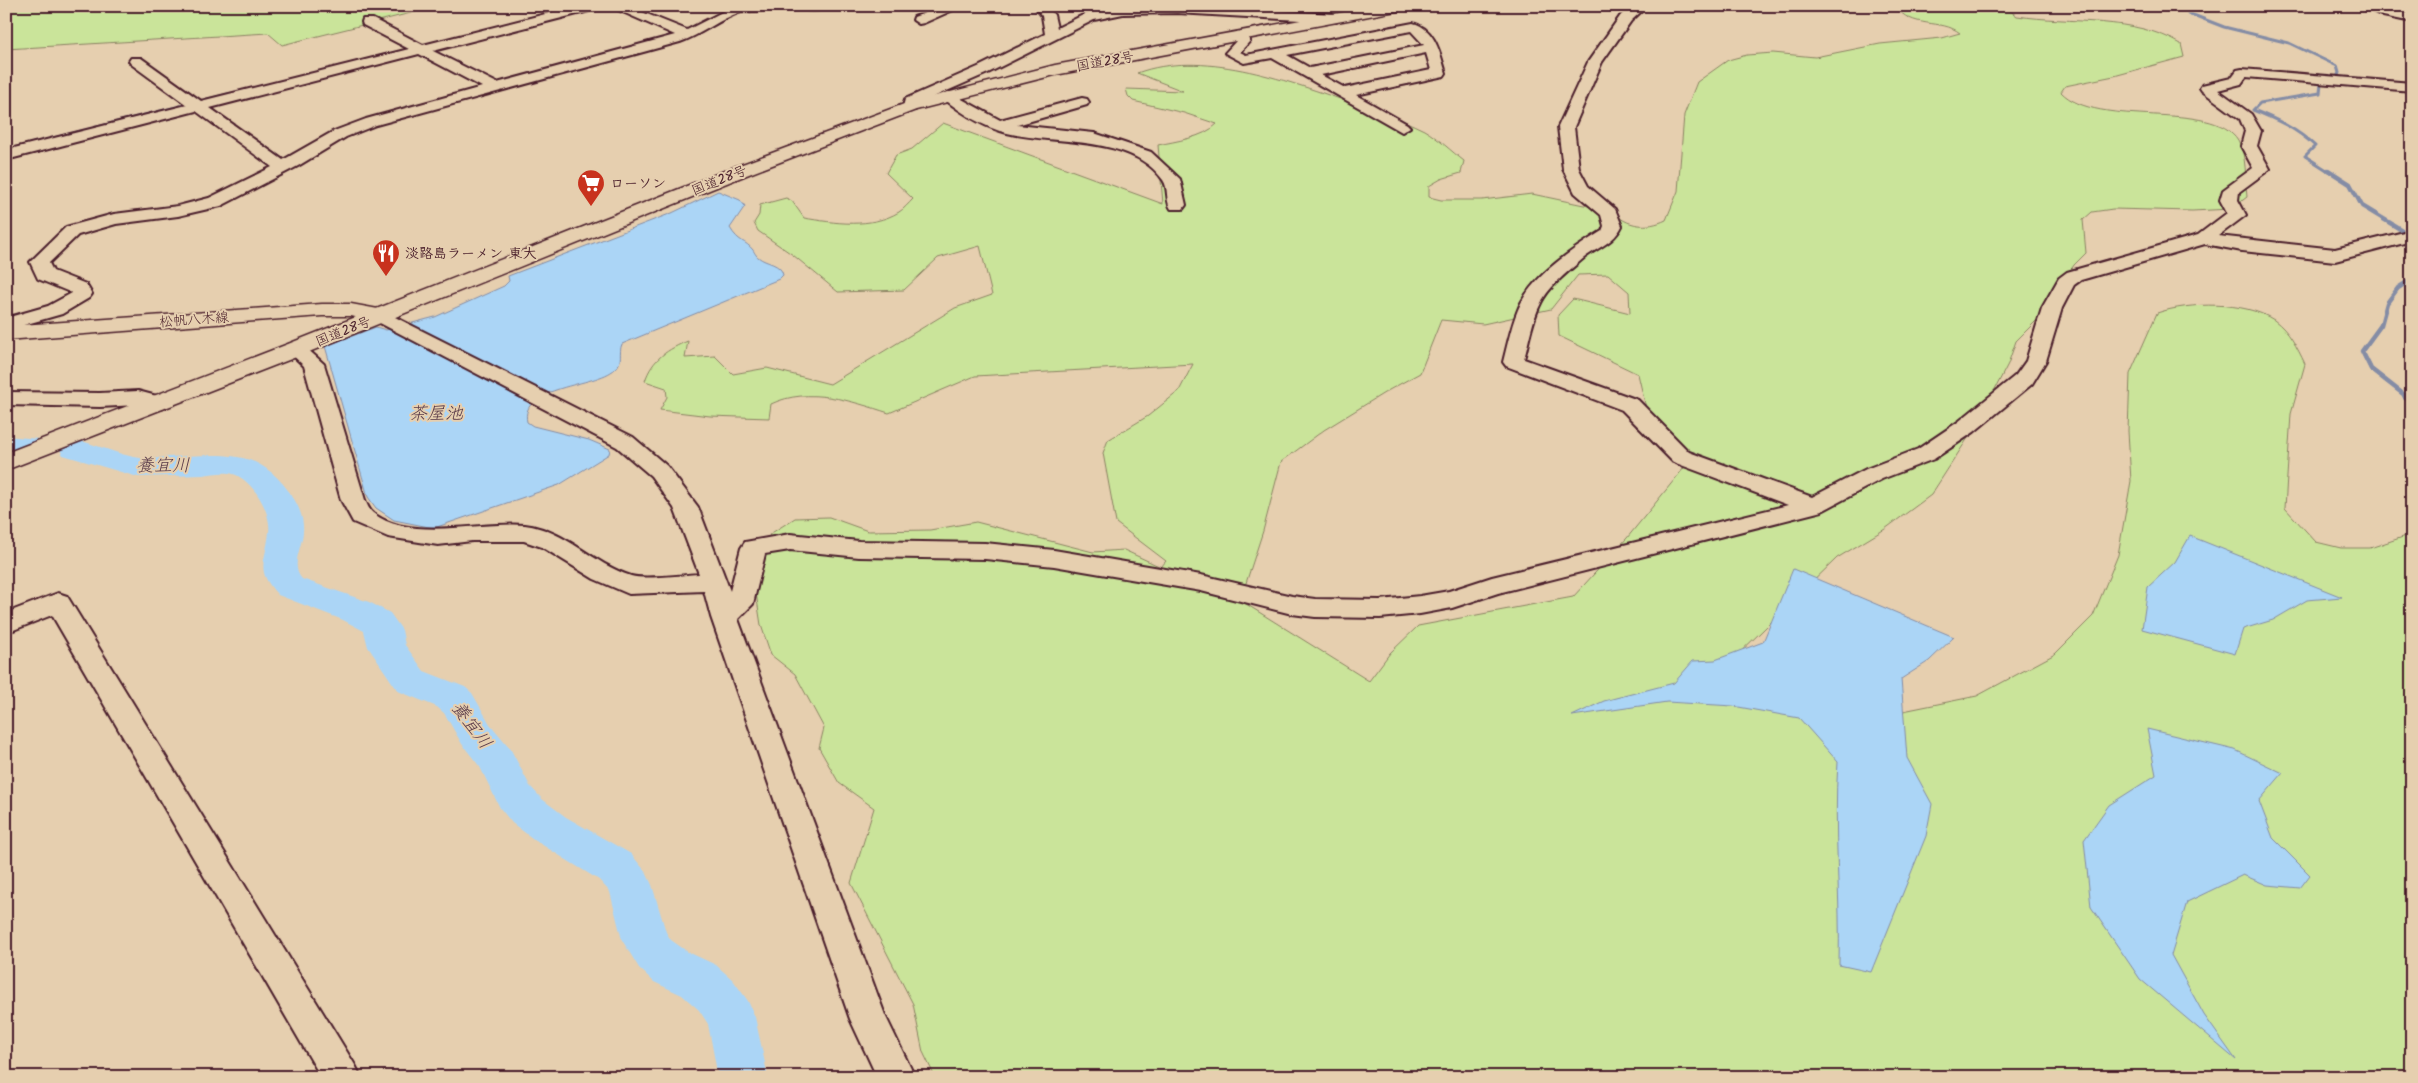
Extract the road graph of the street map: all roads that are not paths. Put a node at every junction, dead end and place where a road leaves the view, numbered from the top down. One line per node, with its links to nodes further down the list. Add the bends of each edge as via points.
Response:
1 (593, 6): 18 (street)
2 (615, 6): 16 (street)
3 (766, 6): 16 (street, via 738,10)
4 (804, 6): 5 (street)
5 (822, 6)
6 (956, 6): 13 (street, via 937,19)
7 (1040, 6): 15 (street, via 1048,15)
8 (1401, 6): 11 (main road, 国道28号)
9 (1641, 6): 44 (street, via 1626,18 1595,62 1566,127 1572,170 1581,189 1609,214 1613,226 1609,234 1578,254 1541,288 1528,310 1513,362 1630,405 1681,457)
10 (2367, 6): 12 (street)
11 (1336, 18): 15 (street, via 1177,9 1123,10 1090,16); 17 (main road, 国道28号)
12 (2412, 18)
13 (919, 20)
14 (368, 22): 18 (street)
15 (1052, 34): 29 (street, via 910,102)
16 (688, 35): 23 (street)
17 (1239, 36): 20 (street, via 1243,41 1232,53 1238,58); 26 (main road, 国道28号, via 1055,70)
18 (417, 48): 23 (street); 28 (street)
19 (1431, 48): 20 (street, via 1426,35 1413,27); 22 (street); 25 (street, via 1439,73)
20 (1273, 53): 22 (street)
21 (136, 61): 28 (street)
22 (1308, 73): 25 (street)
23 (492, 87): 32 (street, via 371,122 340,134)
24 (2412, 87): 36 (street, via 2324,81 2260,72 2242,73 2236,81 2207,88 2246,117 2253,131 2249,146 2262,169 2230,190 2229,200 2237,214)
25 (1344, 93): 31 (street)
26 (949, 96): 29 (main road, 国道28号); 30 (street, via 967,110)
27 (1082, 102): 30 (street)
28 (197, 103): 32 (street, via 280,165); 33 (street)
29 (910, 107): 37 (main road, 国道28号, via 743,170)
30 (1000, 125): 34 (street, via 1010,129 1094,138 1145,155 1172,179)
31 (1402, 127)
32 (286, 164): 38 (street, via 215,202 178,211 114,219 72,231 39,262 45,275 79,288 82,294 70,305)
33 (7, 165)
34 (1177, 205)
35 (2412, 235): 36 (street, via 2334,255)
36 (2204, 239): 44 (street, via 2074,276 2066,282 2052,308 2036,361 2011,392 1926,454 1874,474)
37 (381, 316): 39 (main road, 松帆八木線, via 351,310 322,310); 40 (main road, 国道28号); 45 (street, via 625,442 659,471 686,507)
38 (6, 324)
39 (6, 333)
40 (296, 349): 42 (main road, 国道28号); 45 (street, via 314,364 353,500 362,516 370,521 397,532 438,537 472,532 526,533 551,541 629,585)
41 (6, 398): 42 (street, via 138,398)
42 (156, 403): 43 (main road, 国道28号)
43 (6, 462)
44 (1813, 506): 46 (street, via 1492,586 1452,599 1380,609 1292,605 1201,583 1054,558 985,551 859,549 790,542 754,548 740,604)
45 (715, 582): 46 (street)
46 (724, 617): 49 (street, via 868,1019)
47 (6, 624): 48 (street, via 58,602)
48 (342, 1077)
49 (896, 1077)

